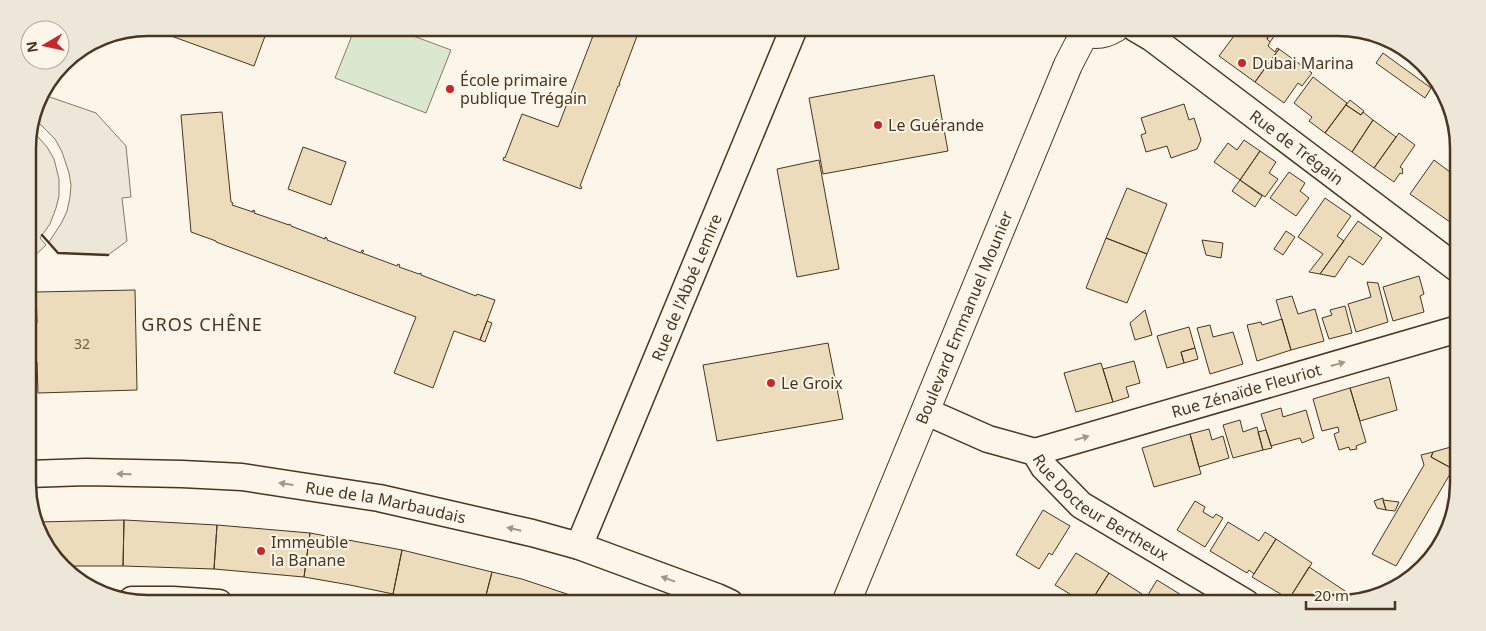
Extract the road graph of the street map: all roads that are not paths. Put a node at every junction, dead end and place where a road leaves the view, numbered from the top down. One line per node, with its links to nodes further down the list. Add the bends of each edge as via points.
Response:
1 (791, 36): 9 (street, Rue de l'Abbé Lemire)
2 (1079, 36): 6 (street, Boulevard Emmanuel Mounier)
3 (1149, 36): 4 (street, Rue de Trégain)
4 (1450, 263)
5 (1450, 331): 7 (street, Rue Zénaïde Fleuriot, one-way to 5)
6 (925, 411): 7 (street, Rue Docteur Bertheux, via 988,439); 11 (street, Boulevard Emmanuel Mounier)
7 (1035, 452): 12 (street, Rue Docteur Bertheux, via 1081,505)
8 (36, 474): 9 (street, Rue de la Marbaudais, one-way to 8, via 379,498 242,477 86,472)
9 (579, 546): 10 (street, Rue de la Marbaudais, one-way to 9)
10 (712, 595)
11 (849, 595)
12 (1233, 595)

